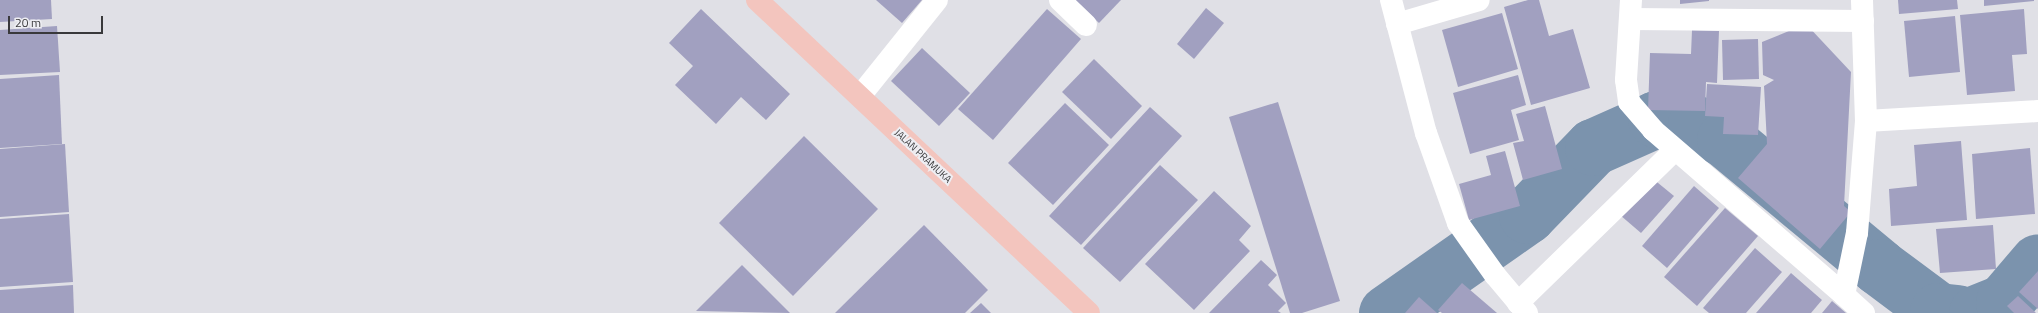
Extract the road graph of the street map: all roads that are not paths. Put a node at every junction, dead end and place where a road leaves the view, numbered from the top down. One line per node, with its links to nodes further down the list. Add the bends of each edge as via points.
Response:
1 (756, 0): 10 (main road, JALAN PRAMUKA)
2 (937, 0): 10 (street)
3 (1060, 0): 9 (street)
4 (1391, 0): 8 (street)
5 (1479, 0): 8 (street)
6 (1629, 7): 7 (street); 13 (street, via 1626,80 1629,102)
7 (1862, 10): 12 (street)
8 (1397, 24): 15 (street, via 1426,133 1458,222 1494,275)
9 (1086, 25)
10 (860, 96): 16 (main road, JALAN PRAMUKA)
11 (2038, 111): 12 (street)
12 (1866, 121): 14 (street, via 1857,233)
13 (1675, 150): 14 (street); 15 (street)
14 (1844, 295): 17 (street)
15 (1522, 308)
16 (1089, 313)
17 (1864, 313)

